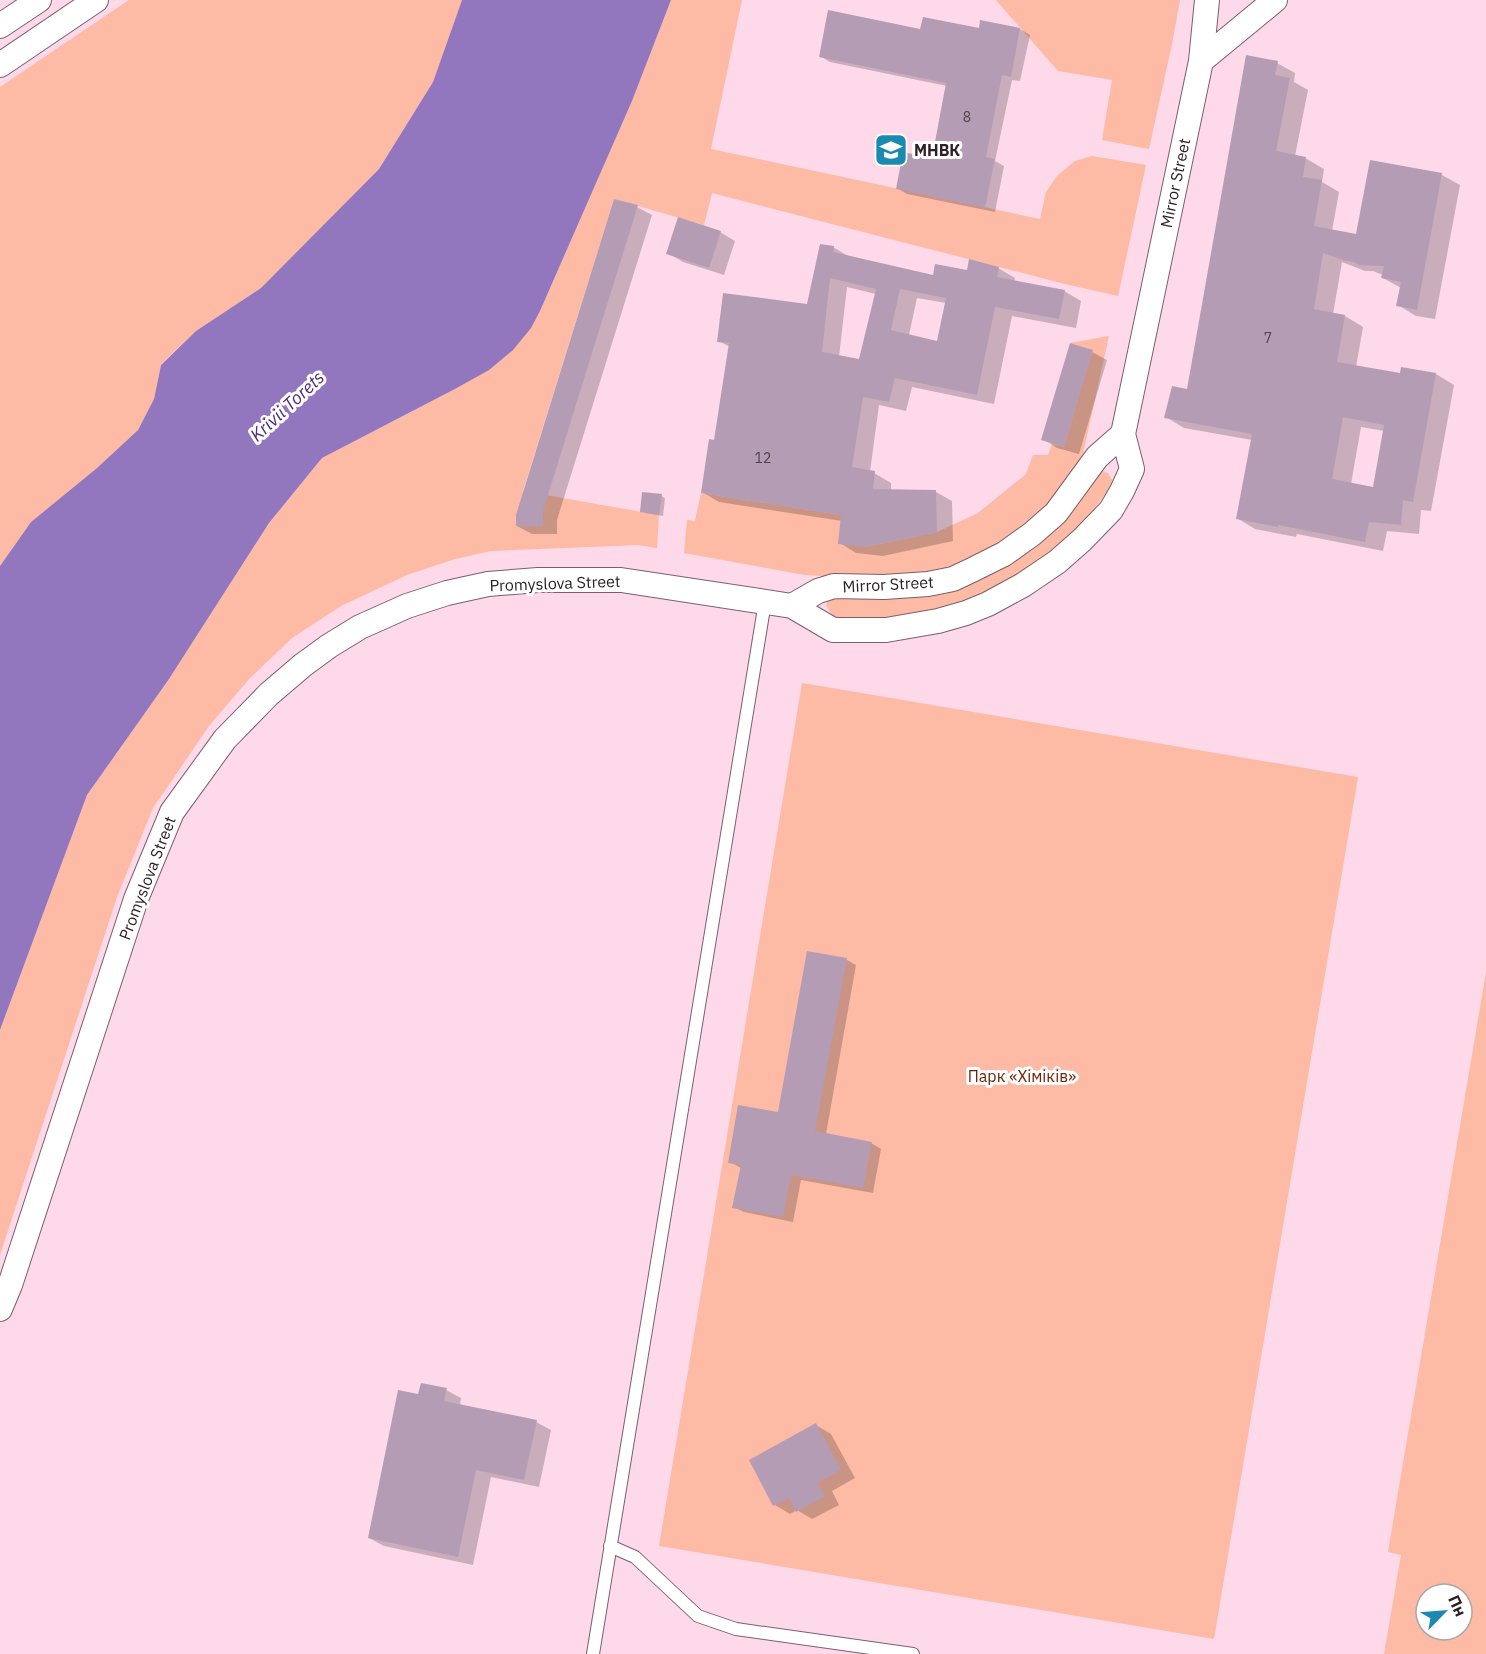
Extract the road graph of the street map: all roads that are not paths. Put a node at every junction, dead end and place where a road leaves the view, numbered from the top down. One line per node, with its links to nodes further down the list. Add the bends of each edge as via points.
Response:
1 (39, 0): 5 (street)
2 (96, 0): 7 (street)
3 (1207, 0): 6 (street, Mirror Street)
4 (1275, 0): 6 (street)
5 (0, 26)
6 (1201, 61): 8 (street, Mirror Street)
7 (0, 65)
8 (1123, 434): 10 (street, Mirror Street, via 1097,457 1056,513 1004,554 953,579 884,587 834,586); 10 (street, Mirror Street, via 1132,469 1112,510 1057,562 988,604 938,621 886,630 833,630)
9 (765, 602): 10 (street, Promyslova Street); 11 (street, Promyslova Street, via 621,580 488,584 407,606 360,627 303,665 269,694 225,739 171,812 164,828 136,898); 12 (lane)
10 (792, 606)
11 (0, 1309)
12 (610, 1546): 13 (lane); 14 (lane, via 635,1557 698,1616 736,1629)
13 (593, 1654)
14 (913, 1654)

